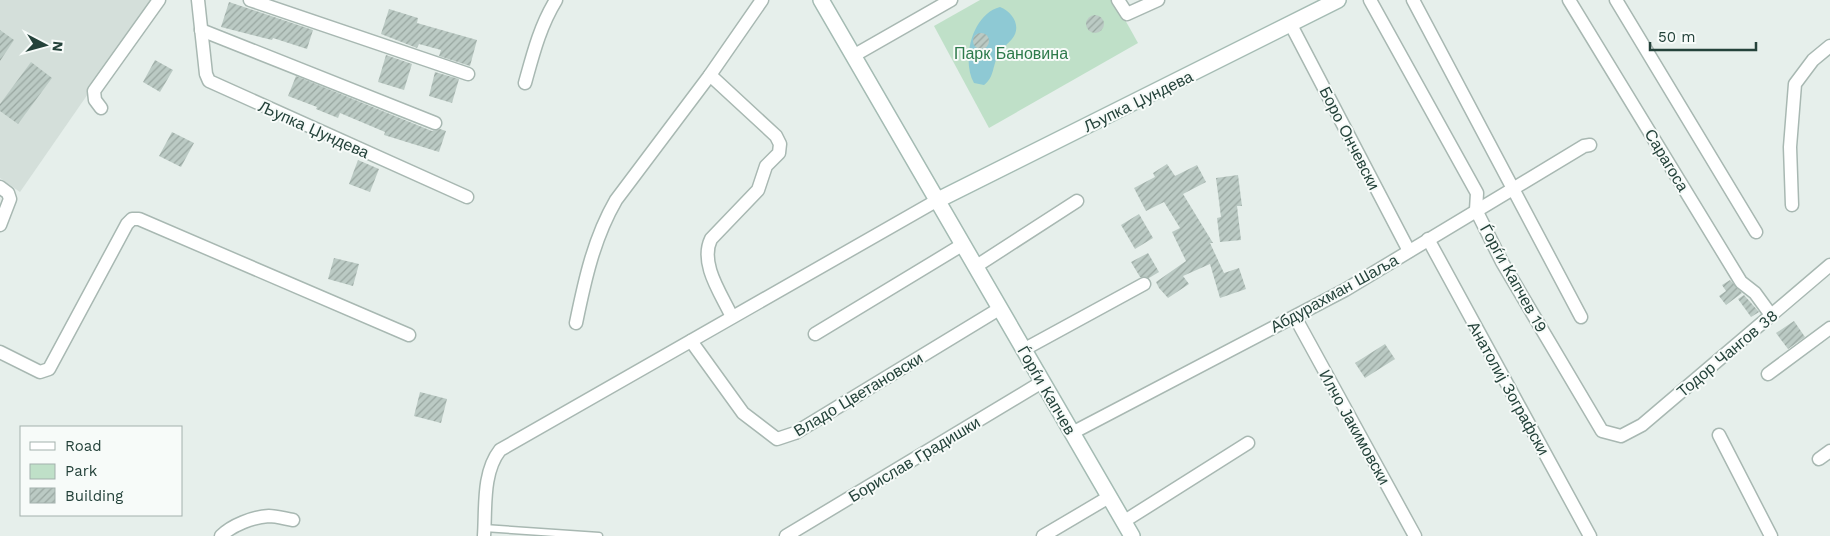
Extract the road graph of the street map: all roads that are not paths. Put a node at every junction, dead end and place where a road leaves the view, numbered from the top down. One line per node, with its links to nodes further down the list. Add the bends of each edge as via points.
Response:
1 (159, 0): 22 (street, via 94,91 95,100)
2 (198, 0): 16 (street, Љупка Џундева)
3 (250, 0): 19 (street)
4 (556, 0): 21 (street, via 536,40)
5 (762, 0): 20 (street)
6 (821, 0): 18 (street, Ѓорѓи Капчев)
7 (951, 0): 18 (street)
8 (1118, 0): 9 (street, via 1128,14)
9 (1158, 0)
10 (1338, 0): 15 (street, Љупка Џундева)
11 (1370, 0): 31 (street, Ѓорѓи Капчев 19, via 1477,193)
12 (1414, 0): 26 (street)
13 (1569, 0): 41 (street, Сарагоса, via 1741,282 1755,293)
14 (1616, 0): 33 (street)
15 (1291, 25): 28 (street, Љупка Џундева); 36 (street, Боро Ончевски)
16 (201, 30): 23 (street); 27 (street, Љупка Џундева, via 209,81)
17 (1830, 46): 30 (street, via 1813,60 1796,84 1790,147)
18 (853, 56): 28 (street, Ѓорѓи Капчев)
19 (468, 74)
20 (710, 74): 42 (street, via 776,136 780,144 780,153 766,166 758,190 708,245 711,273); 45 (street, via 616,200 604,222 587,270)
21 (525, 83)
22 (101, 108)
23 (435, 123)
24 (1590, 145): 26 (street, Абдурахман Шаља)
25 (0, 187): 32 (street, via 10,199)
26 (1512, 188): 31 (street, Абдурахман Шаља); 44 (street)
27 (467, 197)
28 (936, 201): 35 (street, Ѓорѓи Капчев); 42 (street)
29 (1077, 201): 38 (street)
30 (1792, 205)
31 (1476, 210): 34 (street, Абдурахман Шаља); 56 (street, Ѓорѓи Капчев 19, via 1502,262 1602,431)
32 (0, 225)
33 (1756, 232)
34 (1428, 240): 36 (street, Абдурахман Шаља); 68 (street, Анатолиј Зографски)
35 (962, 245): 38 (street, Ѓорѓи Капчев); 47 (street)
36 (1409, 251): 43 (street, Абдурахман Шаља)
37 (1830, 265): 41 (street, Тодор Чангов 38)
38 (975, 268): 40 (street, Ѓорѓи Капчев)
39 (1144, 284): 50 (street)
40 (999, 309): 49 (street, Владо Цветановски, via 795,433 778,439 743,413); 50 (street, Ѓорѓи Капчев)
41 (1771, 315): 56 (street, Тодор Чангов 38, via 1642,425)
42 (732, 317): 49 (street)
43 (1295, 317): 54 (street, Абдурахман Шаља); 67 (street, Илчо Јакимовски)
44 (1581, 317)
45 (576, 323)
46 (1830, 328): 52 (street)
47 (815, 334)
48 (409, 335): 51 (street, via 139,219 132,219 49,368 40,372)
49 (690, 341): 61 (street, via 500,450 488,472)
50 (1023, 350): 53 (street, Ѓорѓи Капчев)
51 (0, 352)
52 (1768, 374)
53 (1042, 382): 54 (street, Ѓорѓи Капчев); 64 (street, Борислав Градишки)
54 (1072, 433): 58 (street, Ѓорѓи Капчев)
55 (1719, 435): 69 (street)
56 (1621, 436)
57 (1248, 443): 60 (street)
58 (1109, 497): 60 (street, Ѓорѓи Капчев); 65 (street)
59 (293, 520): 62 (street, via 269,516 243,523)
60 (1124, 522): 66 (street, Ѓорѓи Капчев)
61 (484, 532): 63 (lane)
62 (221, 536)
63 (599, 536)
64 (786, 536)
65 (1043, 536)
66 (1132, 536)
67 (1415, 536)
68 (1590, 536)
69 (1771, 536)

